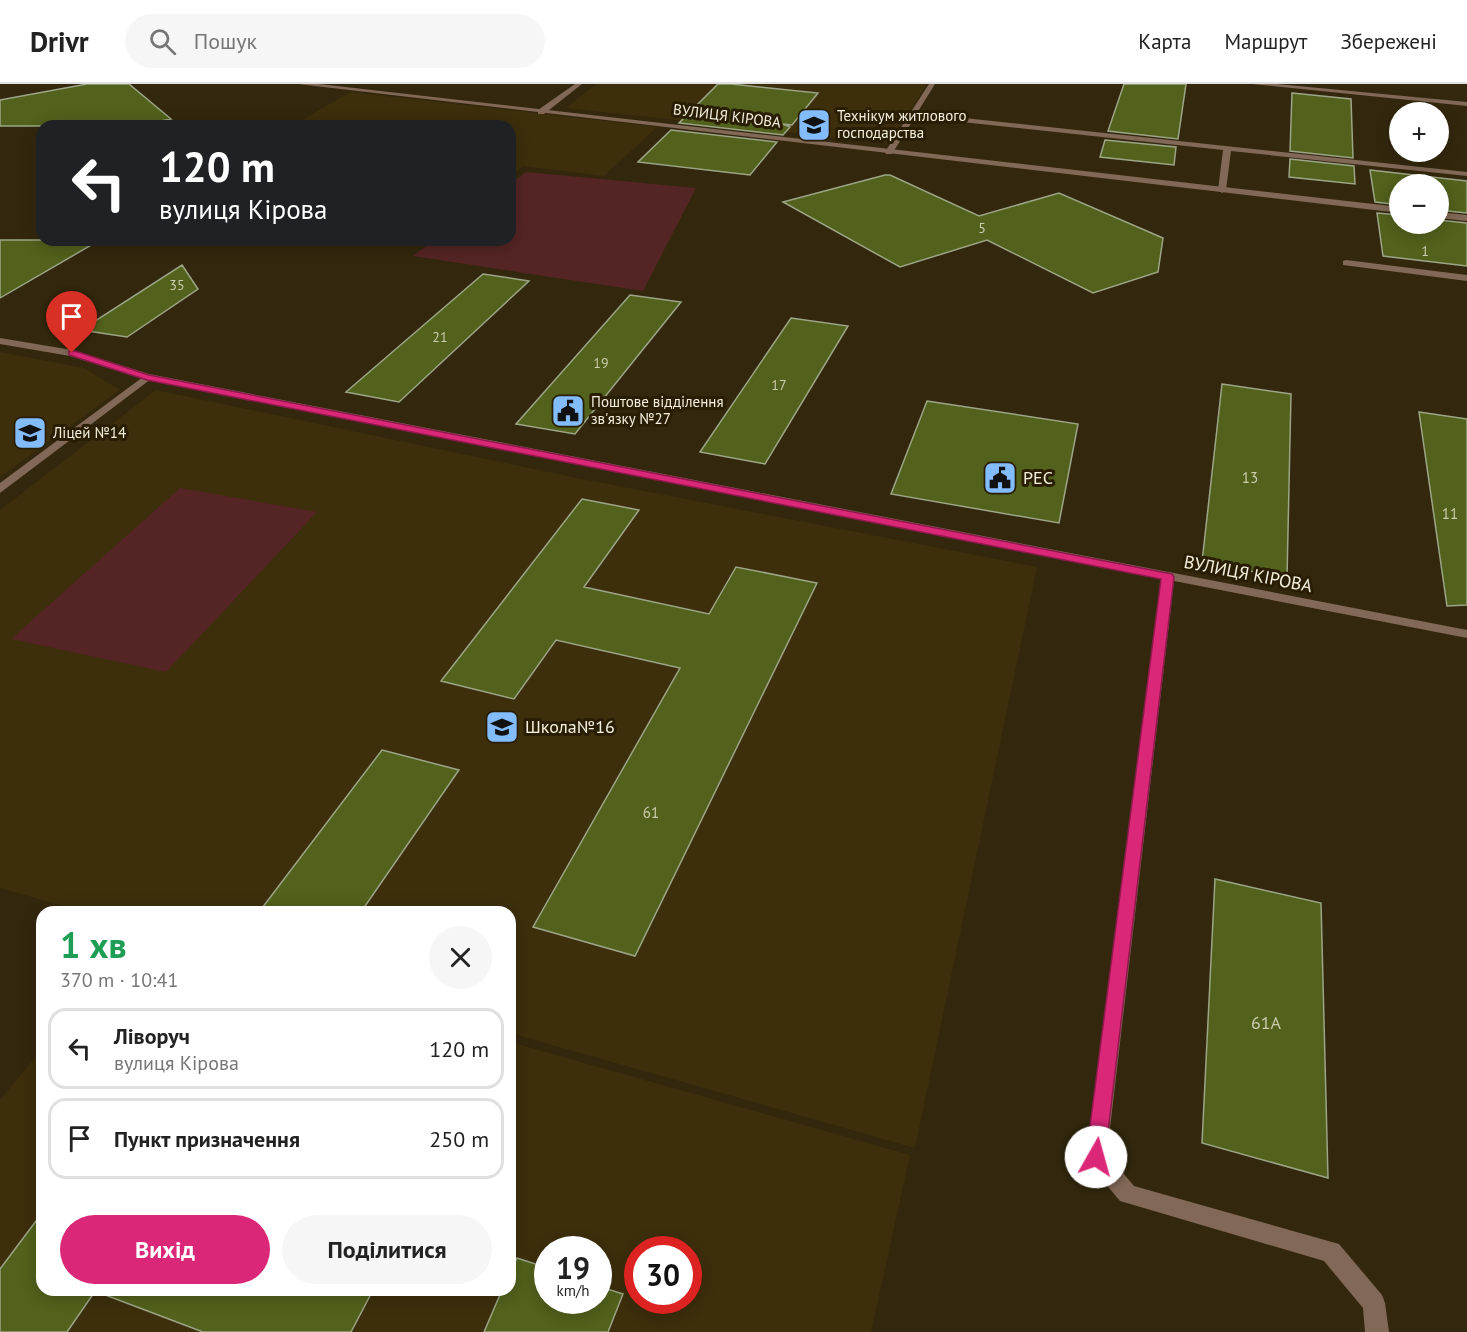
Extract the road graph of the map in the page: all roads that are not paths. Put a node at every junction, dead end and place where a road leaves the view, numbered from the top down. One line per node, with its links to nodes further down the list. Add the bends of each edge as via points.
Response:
1 (301, 84): 8 (street, ВУЛИЦЯ КІРОВА)
2 (579, 84): 8 (street)
3 (932, 84): 9 (street)
4 (1255, 84): 6 (street)
5 (1371, 84): 6 (street)
6 (1373, 95): 7 (street)
7 (1467, 104)
8 (541, 112): 11 (street, ВУЛИЦЯ КІРОВА)
9 (912, 116): 10 (street); 11 (street)
10 (1227, 148): 12 (street); 13 (street)
11 (889, 152): 13 (street, ВУЛИЦЯ КІРОВА)
12 (1467, 174)
13 (1221, 190): 14 (street, ВУЛИЦЯ КІРОВА)
14 (1389, 209)
15 (1449, 216): 16 (street)
16 (1467, 218)
17 (1346, 263): 18 (street)
18 (1467, 278)
19 (0, 341): 20 (street, ВУЛИЦЯ КІРОВА, via 72,353)
20 (147, 377): 21 (street); 22 (street, ВУЛИЦЯ КІРОВА)
21 (0, 489)
22 (1168, 577): 23 (street, ВУЛИЦЯ КІРОВА); 24 (street, via 1096,1157 1128,1194 1331,1252 1374,1302)
23 (1467, 634)
24 (1377, 1332)

